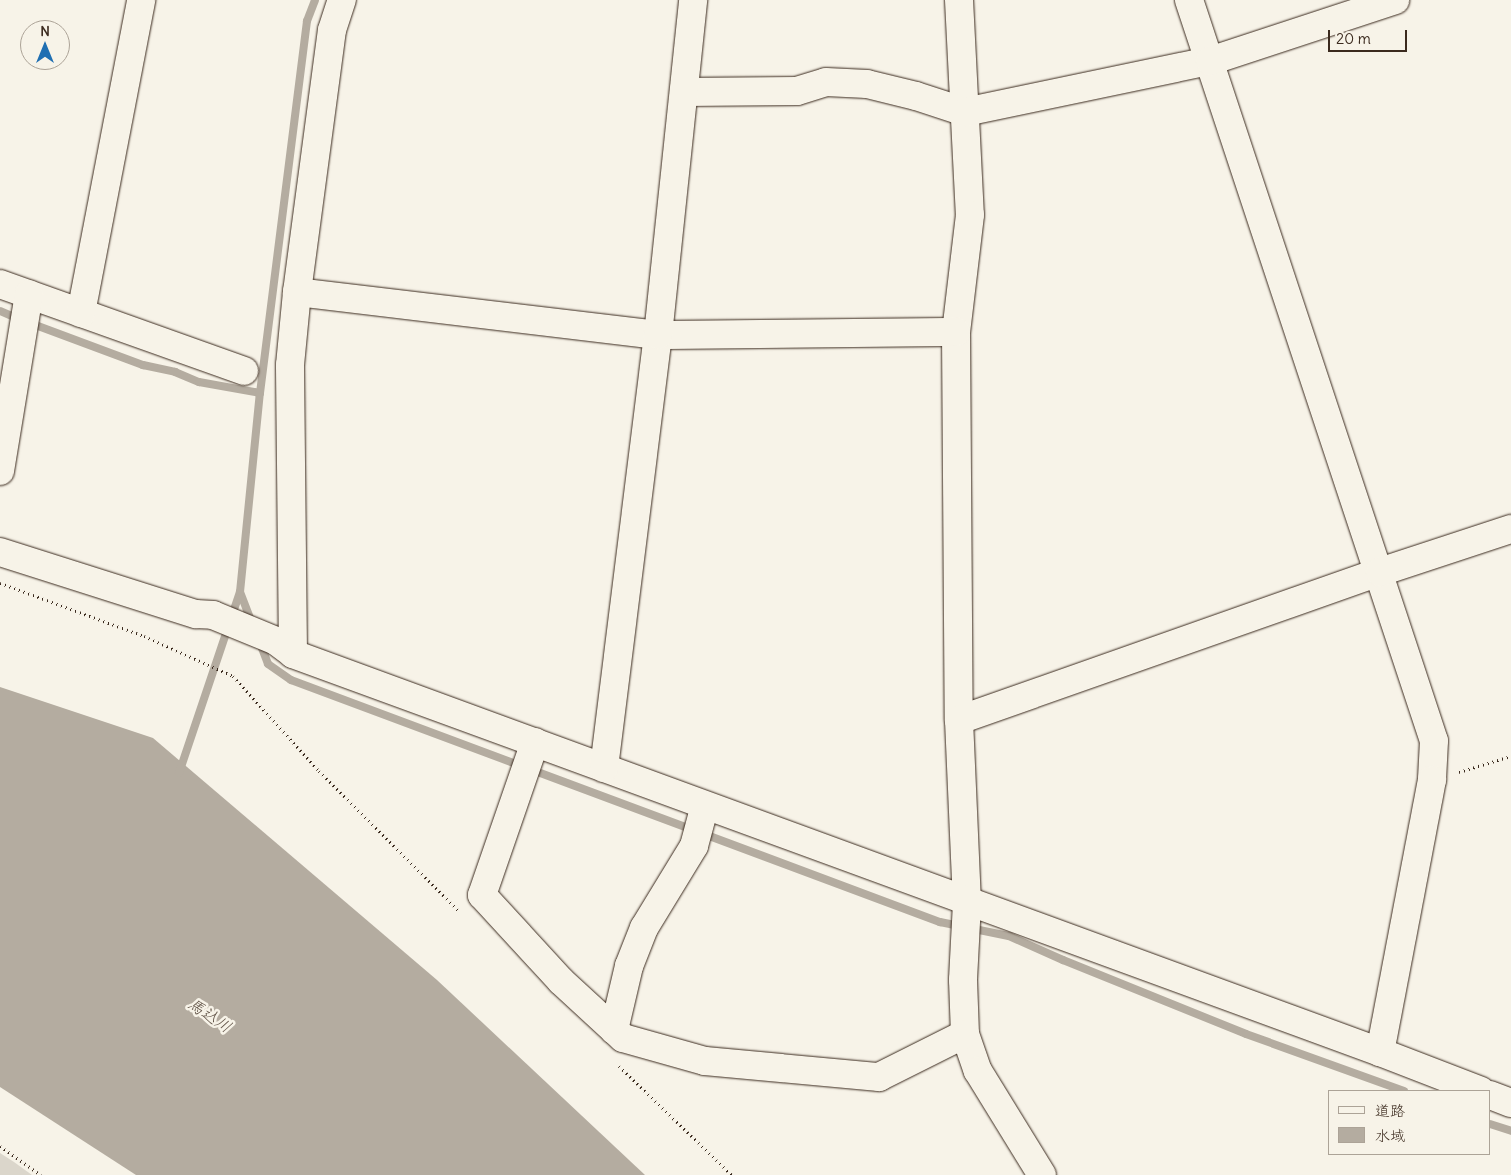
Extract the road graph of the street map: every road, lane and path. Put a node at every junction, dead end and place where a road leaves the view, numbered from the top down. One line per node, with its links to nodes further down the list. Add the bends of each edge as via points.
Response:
1 (141, 0): 13 (street)
2 (342, 0): 11 (street, via 332,30)
3 (693, 0): 8 (street)
4 (959, 0): 9 (street)
5 (1189, 0): 7 (street)
6 (1395, 0): 7 (street)
7 (1210, 61): 9 (street); 20 (street)
8 (684, 92): 9 (street, via 797,91 826,82 867,84); 15 (street)
9 (965, 112): 14 (street, via 970,215)
10 (0, 284): 12 (street)
11 (297, 292): 15 (street); 22 (street, via 290,366)
12 (29, 294): 13 (street); 17 (street)
13 (81, 314): 16 (street)
14 (956, 332): 15 (street); 24 (street)
15 (658, 335): 27 (street)
16 (244, 371)
17 (0, 471)
18 (1511, 529): 20 (street)
19 (0, 552): 22 (street, via 196,614 213,615)
20 (1380, 572): 24 (street); 28 (street, via 1434,741)
21 (0, 583): 23 (path, via 144,636)
22 (284, 648): 25 (street)
23 (233, 676)
24 (959, 720): 30 (street)
25 (535, 742): 27 (street); 31 (street, via 482,895 562,981)
26 (1511, 756): 28 (path)
27 (604, 768): 29 (street)
28 (1432, 780): 33 (street)
29 (705, 805): 30 (street); 31 (street, via 694,846 644,928 629,966)
30 (968, 903): 32 (street, via 963,980); 33 (street)
31 (614, 1030): 32 (street, via 623,1038 705,1061 879,1077)
32 (965, 1034): 39 (street, via 978,1071)
33 (1380, 1052): 34 (street)
34 (1478, 1090)
35 (1491, 1095): 36 (street)
36 (1511, 1103)
37 (0, 1146): 38 (path)
38 (41, 1175)
39 (1042, 1175)

